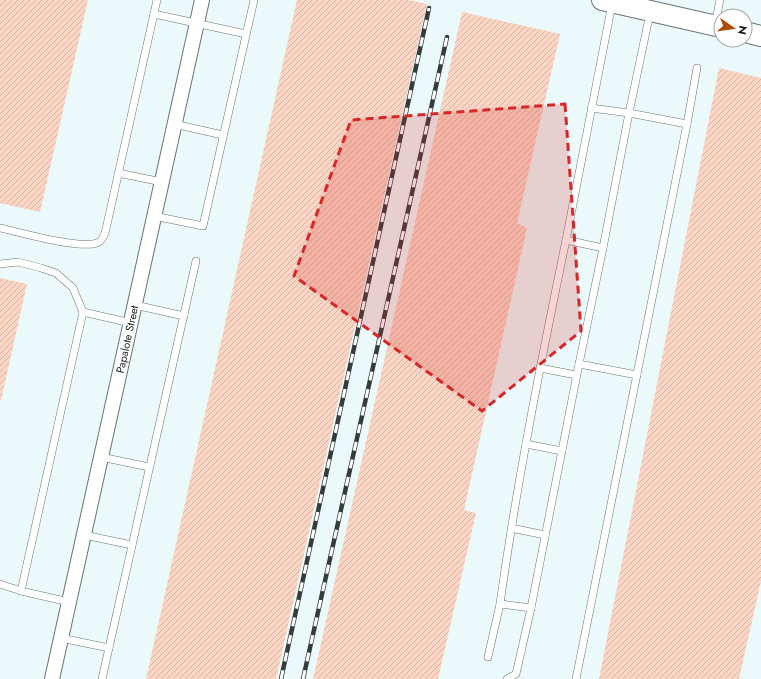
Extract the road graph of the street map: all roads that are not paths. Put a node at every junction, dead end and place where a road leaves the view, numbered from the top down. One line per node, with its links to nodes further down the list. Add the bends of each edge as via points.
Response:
1 (157, 0): 6 (lane)
2 (202, 0): 7 (street, Papalote Street)
3 (254, 0): 9 (lane)
4 (607, 1): 5 (street); 11 (lane)
5 (651, 11): 8 (street); 12 (lane)
6 (154, 14): 7 (lane); 16 (lane)
7 (197, 23): 9 (lane); 13 (street, Papalote Street)
8 (713, 25)
9 (246, 34): 15 (lane)
10 (697, 68): 14 (lane)
11 (591, 108): 12 (lane); 20 (lane)
12 (629, 113): 14 (lane); 21 (lane)
13 (174, 124): 15 (lane); 17 (street, Papalote Street)
14 (687, 124): 31 (lane)
15 (223, 135): 18 (lane, via 202,226)
16 (118, 173): 17 (lane); 19 (lane, via 105,232 103,238 96,243 68,243)
17 (162, 182): 18 (street, Papalote Street)
18 (154, 216): 24 (street, Papalote Street)
19 (0, 228)
20 (566, 240): 21 (lane); 29 (lane)
21 (603, 248): 28 (lane)
22 (196, 261): 26 (lane)
23 (0, 264): 25 (lane, via 18,262 56,273 73,288)
24 (135, 305): 26 (lane); 27 (street, Papalote Street)
25 (83, 312): 27 (lane); 41 (lane)
26 (184, 316): 35 (lane)
27 (131, 324): 34 (street, Papalote Street)
28 (579, 364): 30 (lane); 31 (lane)
29 (540, 368): 30 (lane); 32 (lane)
30 (576, 375): 33 (lane)
31 (637, 376): 51 (lane)
32 (526, 444): 33 (lane); 36 (lane)
33 (562, 451): 38 (lane)
34 (101, 457): 35 (lane); 37 (street, Papalote Street)
35 (149, 467): 39 (lane)
36 (511, 528): 38 (lane); 43 (lane)
37 (84, 535): 39 (lane); 42 (street, Papalote Street)
38 (545, 535): 44 (lane)
39 (132, 545): 46 (lane)
40 (0, 584): 41 (lane)
41 (21, 592): 42 (lane)
42 (69, 602): 45 (street, Papalote Street)
43 (500, 604): 44 (lane); 47 (lane)
44 (531, 608): 50 (lane, via 516,674)
45 (61, 638): 46 (lane); 48 (street, Papalote Street)
46 (109, 648): 49 (lane)
47 (488, 657)
48 (52, 679)
49 (102, 679)
50 (507, 679)
51 (576, 679)

